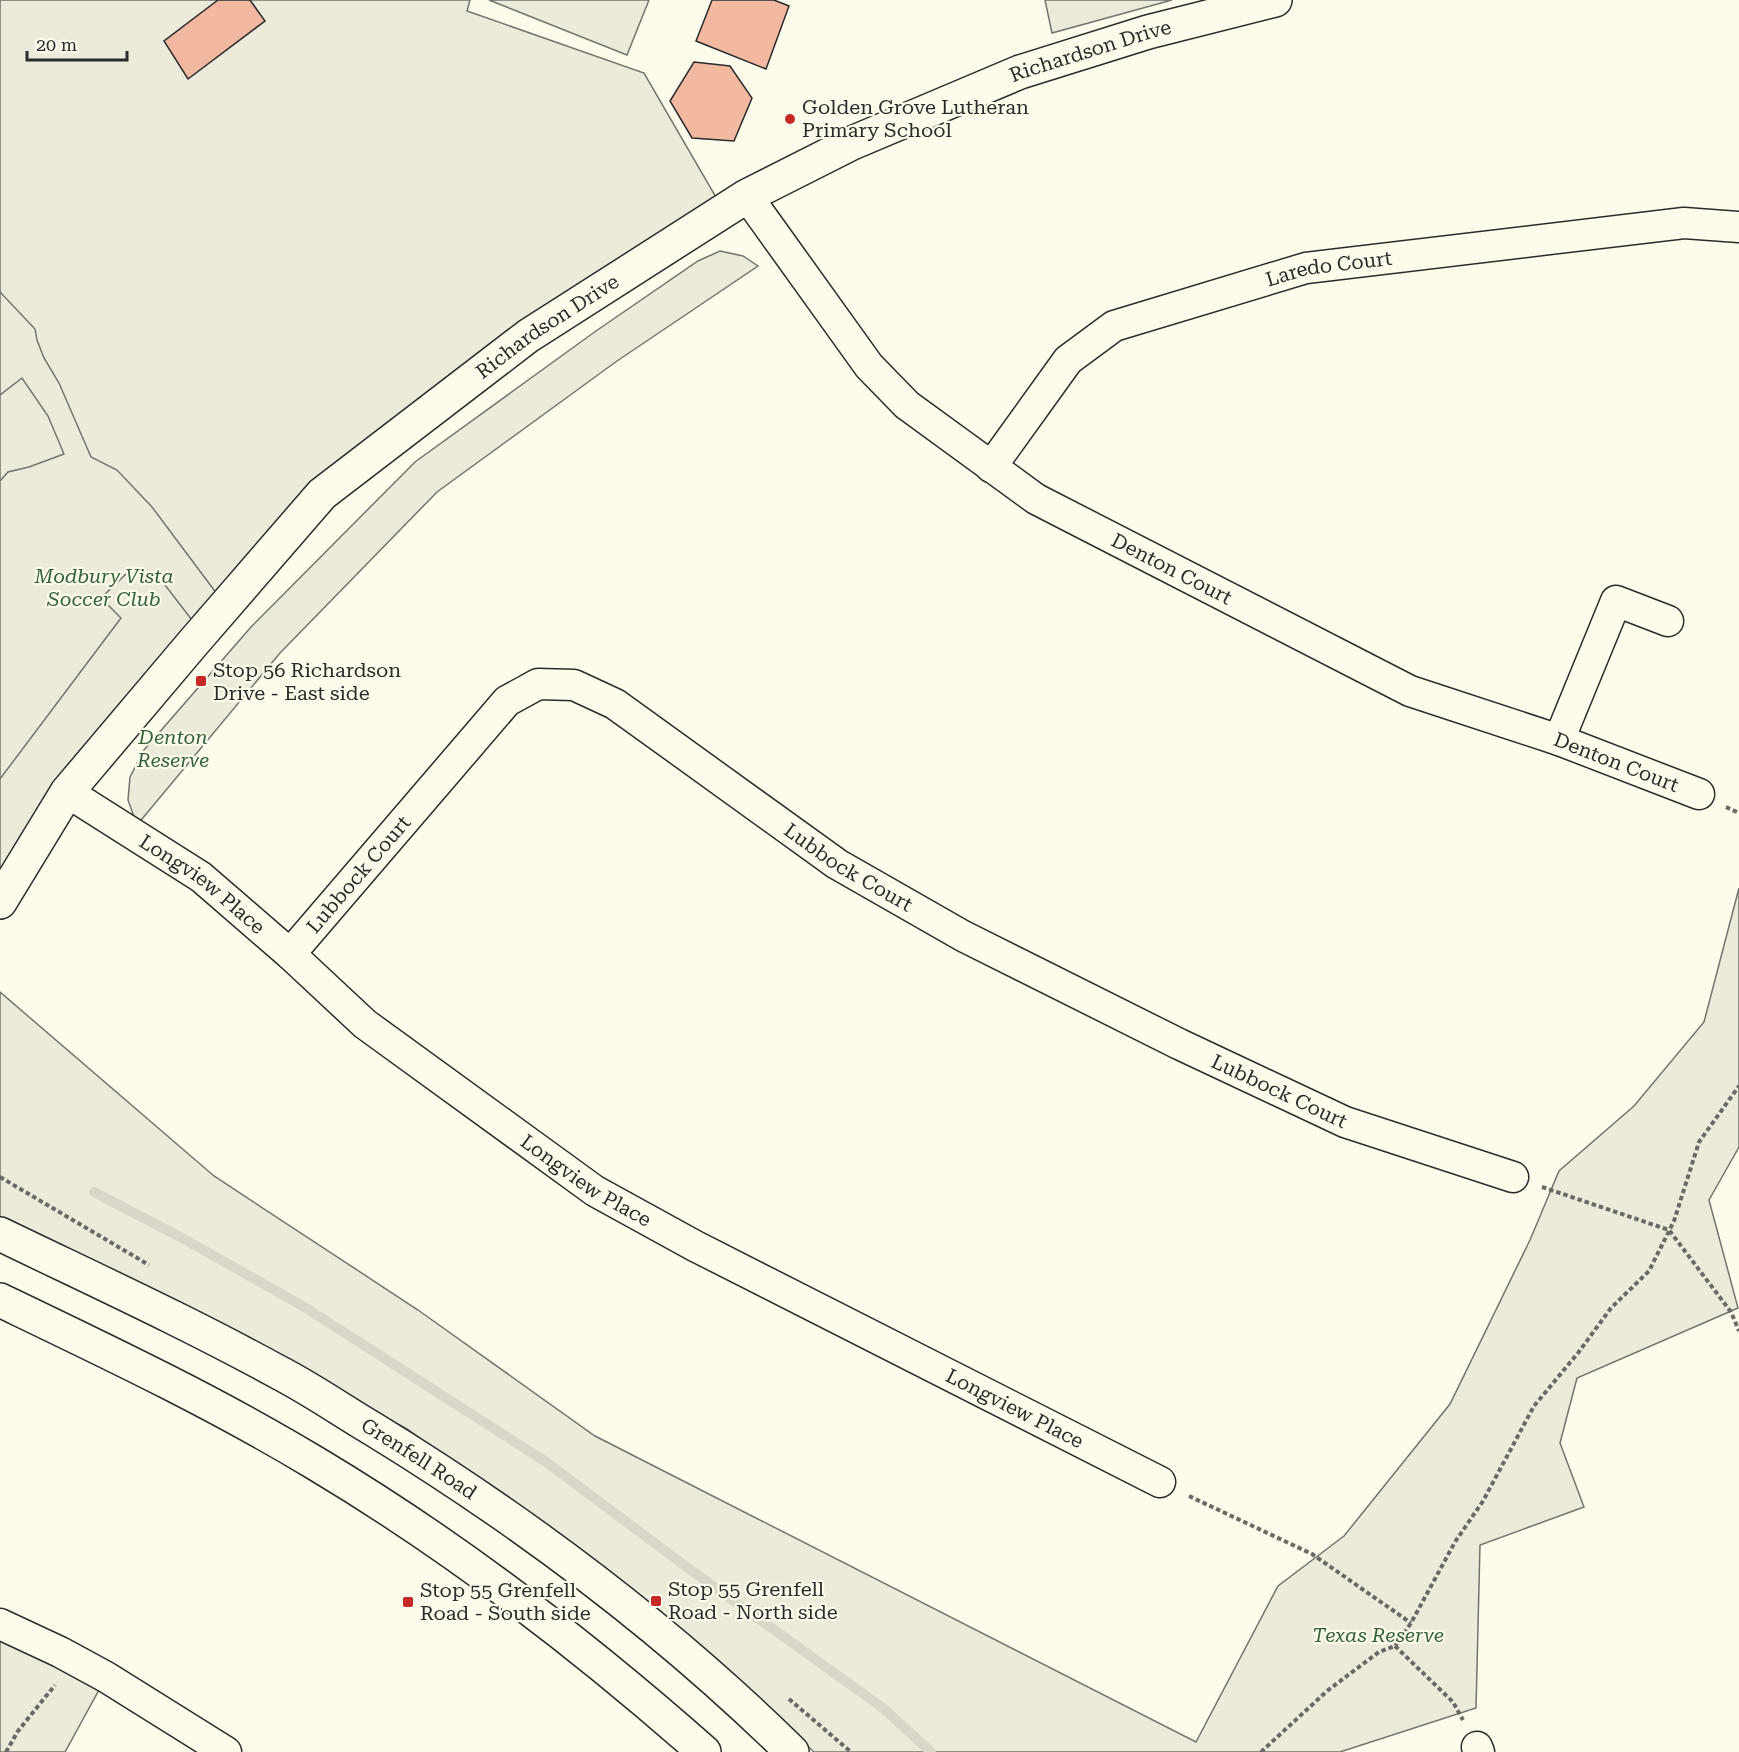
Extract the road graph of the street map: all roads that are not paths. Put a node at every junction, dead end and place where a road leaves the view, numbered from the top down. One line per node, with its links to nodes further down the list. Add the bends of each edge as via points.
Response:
1 (1275, 0): 2 (main road, Richardson Drive, via 1148,32 1020,72 852,143)
2 (747, 196): 4 (street, Denton Court, via 869,366 906,405); 7 (main road, Richardson Drive, via 528,336 322,494)
3 (1739, 227): 4 (street, Laredo Court, via 1684,223 1305,268 1114,326 1068,360)
4 (991, 467): 6 (street, Denton Court, via 1036,499 1410,691)
5 (1668, 621): 6 (street, via 1616,601)
6 (1559, 740): 8 (street, Denton Court)
7 (67, 792): 9 (main road, Richardson Drive); 10 (street, Longview Place, via 201,877)
8 (1700, 794)
9 (0, 902)
10 (290, 954): 11 (street, Lubbock Court, via 507,701 538,684 574,685 615,704 837,864 963,936 1345,1122); 14 (street, Longview Place, via 365,1024 595,1191 695,1246)
11 (1513, 1177)
12 (0, 1234): 18 (main road, Grenfell Road, via 280,1372 437,1468 668,1639)
13 (0, 1300): 17 (main road, via 201,1400 314,1462 394,1513 573,1642)
14 (1160, 1482)
15 (0, 1624): 16 (street, via 106,1677)
16 (226, 1752)
17 (705, 1752)
18 (792, 1752)

